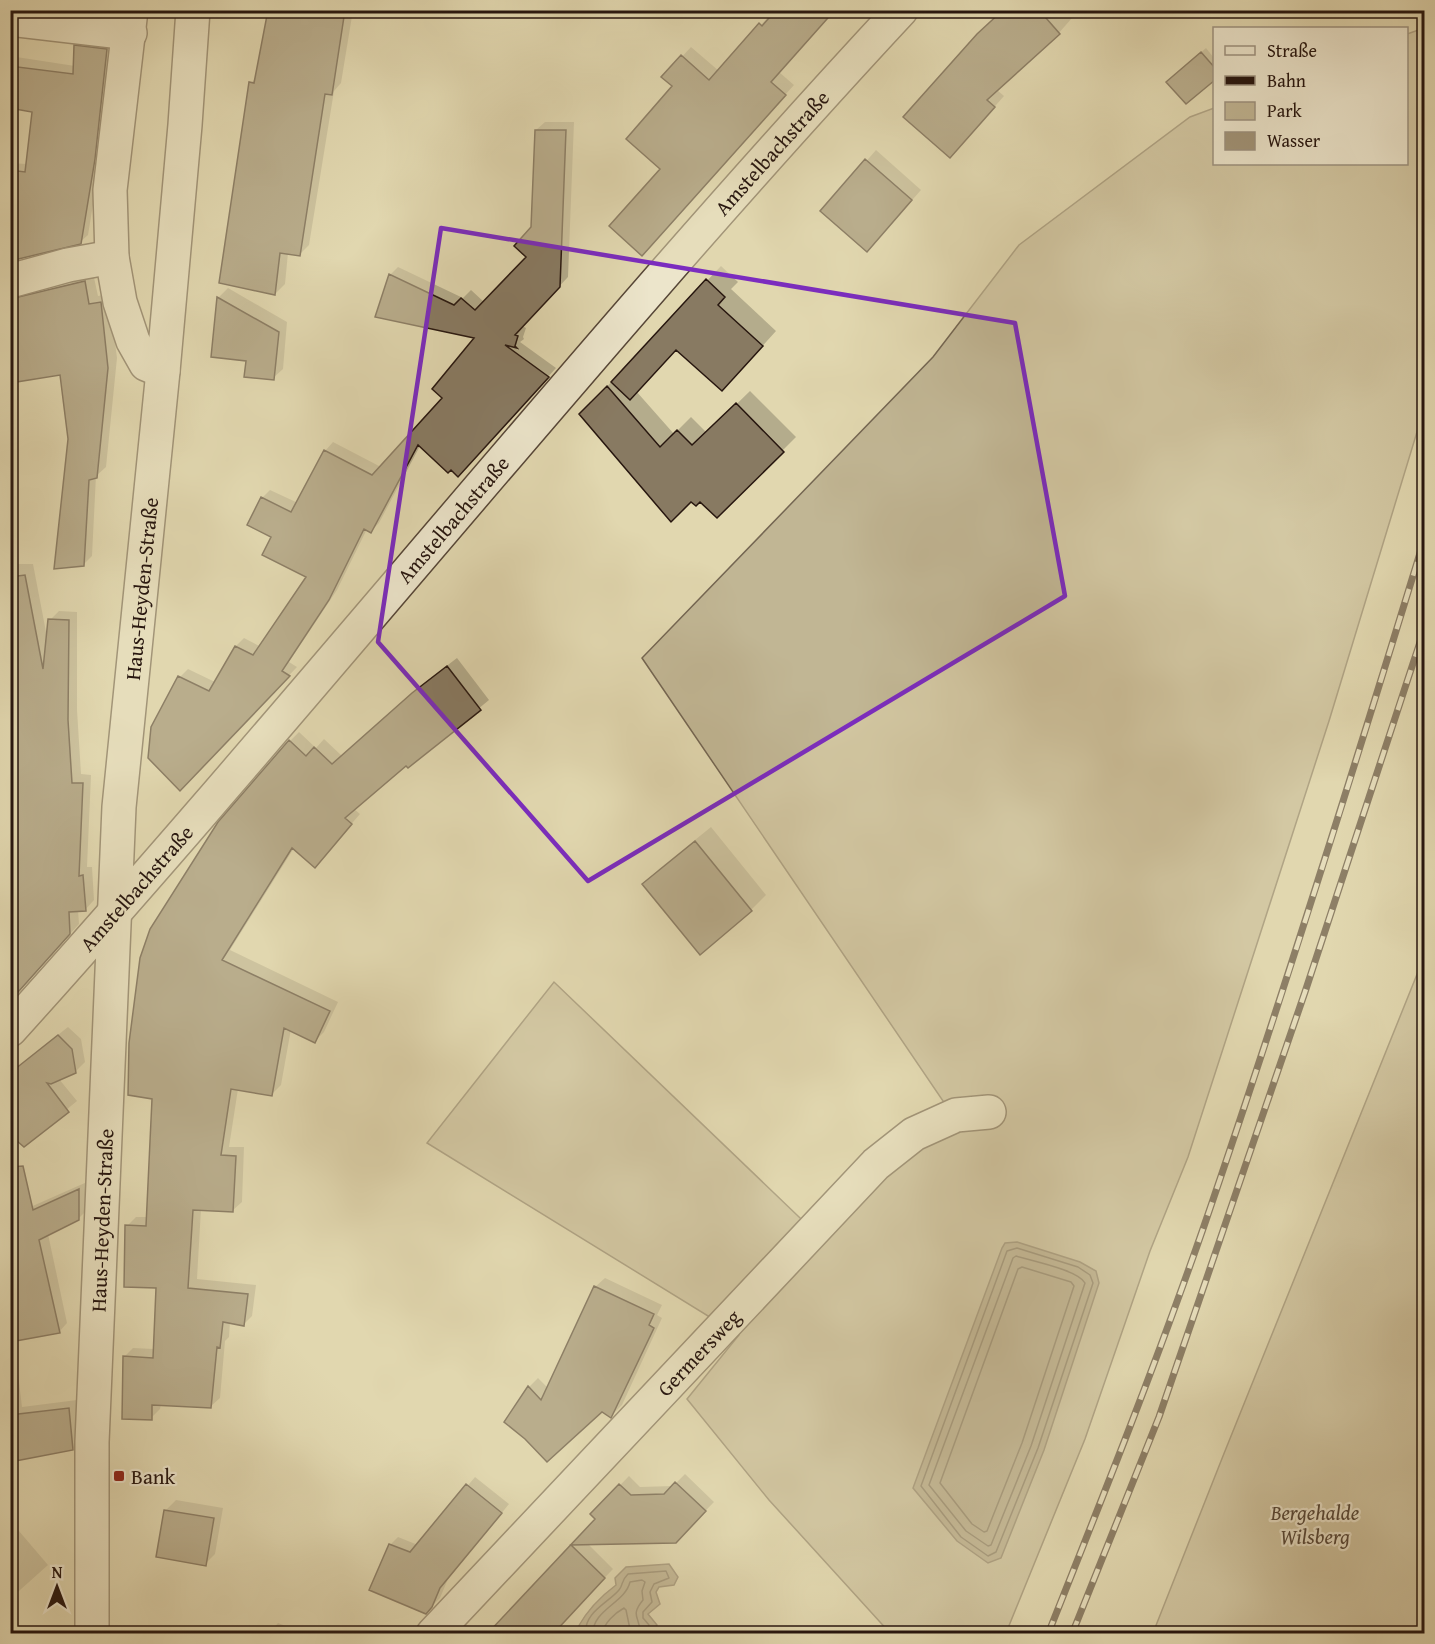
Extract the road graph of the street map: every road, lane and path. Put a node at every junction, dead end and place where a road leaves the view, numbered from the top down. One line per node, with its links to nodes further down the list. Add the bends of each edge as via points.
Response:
1 (193, 10): 7 (street, Haus-Heyden-Straße)
2 (901, 11): 9 (street, Amstelbachstraße, via 690,243)
3 (10, 19): 4 (street)
4 (131, 22): 5 (street, via 110,190)
5 (112, 258): 6 (street); 7 (street, via 120,302 133,341 146,364)
6 (10, 281)
7 (163, 371): 8 (street, Haus-Heyden-Straße)
8 (119, 807): 9 (street, via 142,838); 10 (street, Haus-Heyden-Straße)
9 (179, 840): 10 (street, Amstelbachstraße)
10 (115, 914): 11 (street, Amstelbachstraße); 13 (street, Haus-Heyden-Straße, via 92,1442)
11 (10, 1030)
12 (989, 1112): 14 (street, Germersweg, via 956,1115 914,1134 876,1164)
13 (92, 1634)
14 (433, 1634)

